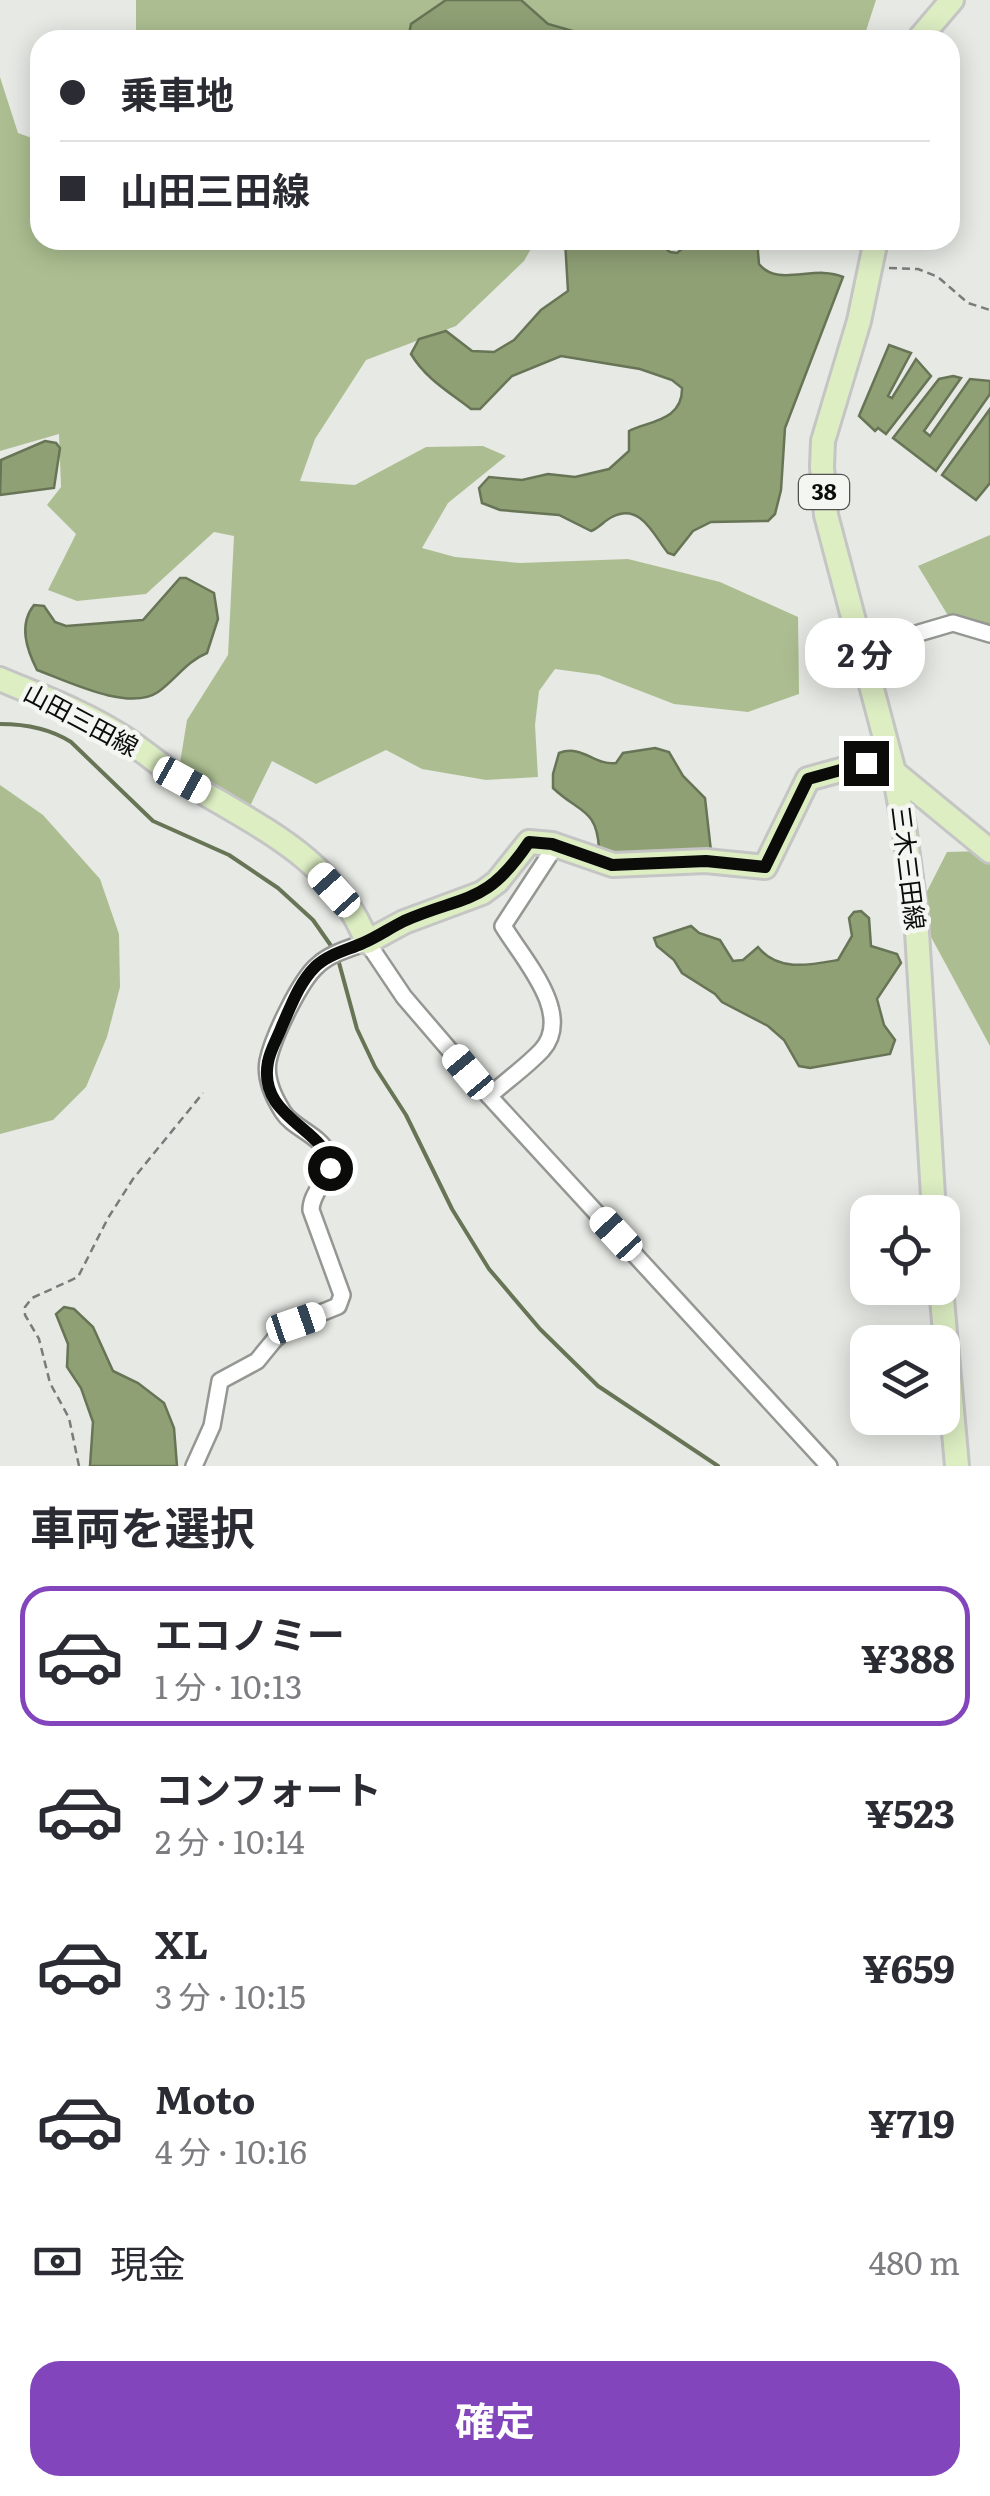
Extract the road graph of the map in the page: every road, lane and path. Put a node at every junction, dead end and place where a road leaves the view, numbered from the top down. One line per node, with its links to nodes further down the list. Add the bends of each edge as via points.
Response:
1 (952, 0): 2 (main road)
2 (926, 30)
3 (875, 250): 4 (main road, 三木三田線 / 38)
4 (872, 267): 5 (path, via 918,269); 7 (main road, 三木三田線 / 38, via 822,467 826,515)
5 (990, 310)
6 (990, 634): 7 (street, via 953,624)
7 (861, 650): 9 (main road, 三木三田線 / 38)
8 (0, 679): 13 (main road, 山田三田線, via 89,718 270,830 351,910)
9 (886, 744): 10 (main road, 三木三田線 / 38); 11 (main road, via 866,763 808,779 765,867 706,861 612,865)
10 (894, 772): 12 (main road); 16 (main road, 三木三田線 / 38, via 916,915)
11 (556, 845): 13 (main road, via 529,842 482,893); 15 (street, via 504,926 552,1006 552,1032)
12 (990, 851)
13 (367, 942): 15 (street, via 404,997); 19 (street, via 313,969 268,1062 286,1117 329,1157 311,1210 342,1296 338,1306 296,1323 257,1361 220,1381 212,1426)
14 (203, 1093): 18 (path, via 133,1178 78,1277 26,1307 50,1384 69,1418)
15 (489, 1096): 20 (street)
16 (933, 1195)
17 (942, 1305): 21 (main road)
18 (79, 1466)
19 (194, 1466)
20 (829, 1466)
21 (957, 1466)

